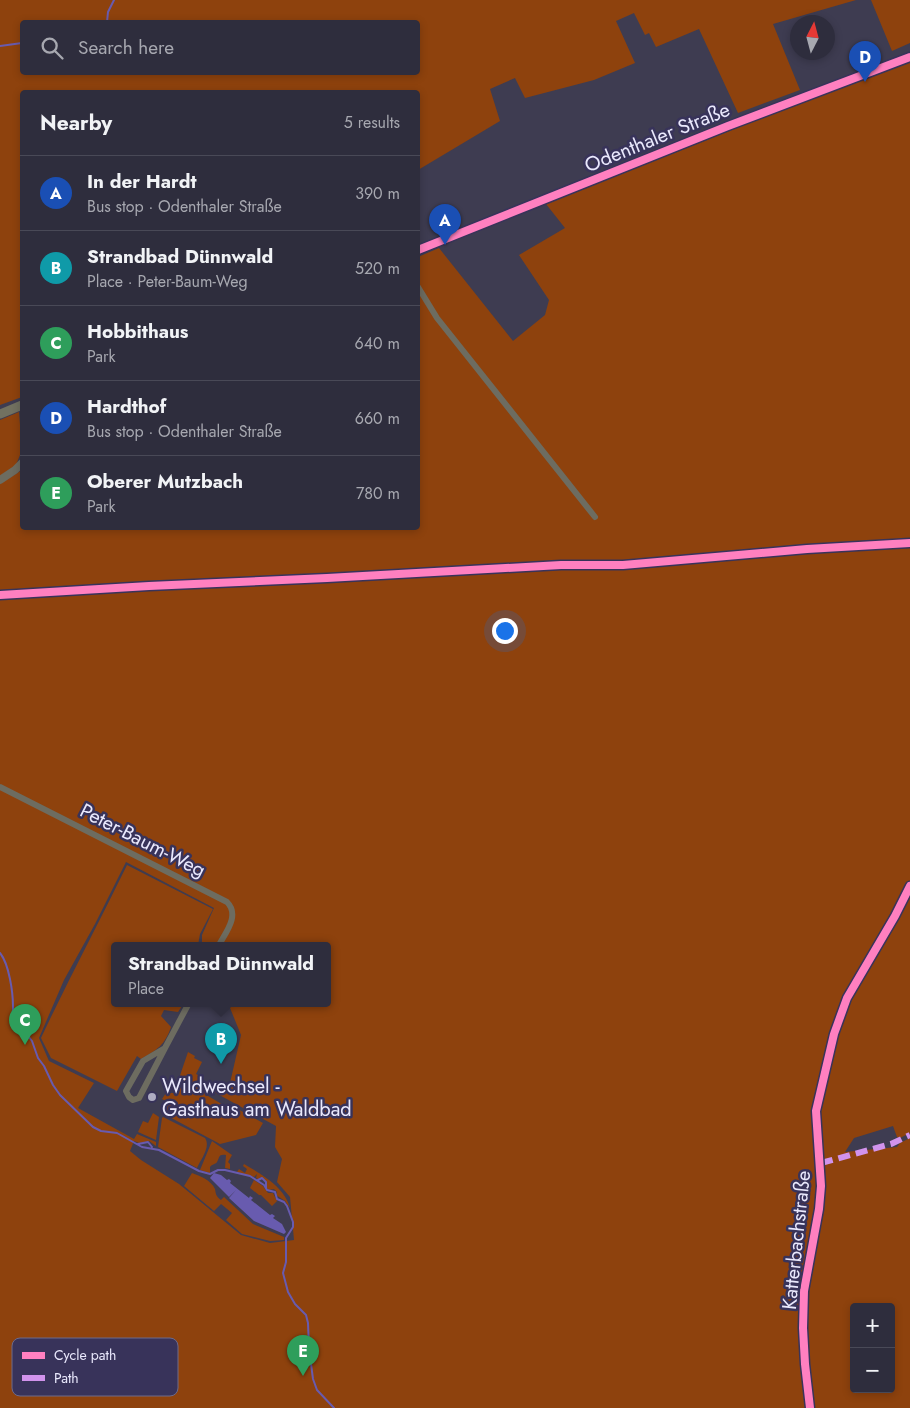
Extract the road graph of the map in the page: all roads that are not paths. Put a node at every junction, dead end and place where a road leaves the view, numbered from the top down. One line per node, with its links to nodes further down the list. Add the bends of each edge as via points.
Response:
1 (910, 57): 2 (main road, Odenthaler Straße)
2 (420, 249)
3 (420, 290): 8 (street, via 436,318)
4 (20, 409): 5 (main road)
5 (0, 414)
6 (20, 465): 7 (street)
7 (0, 480)
8 (595, 517)
9 (0, 787): 11 (street, Peter-Baum-Weg, via 227,902 232,907 233,916)
10 (910, 886): 14 (street, Katterbachstraße, via 841,1012 816,1111 821,1186 804,1291 803,1328)
11 (220, 942)
12 (187, 1007): 13 (street)
13 (165, 1048): 13 (street, via 143,1061 126,1091 133,1100 139,1098)
14 (810, 1408)

